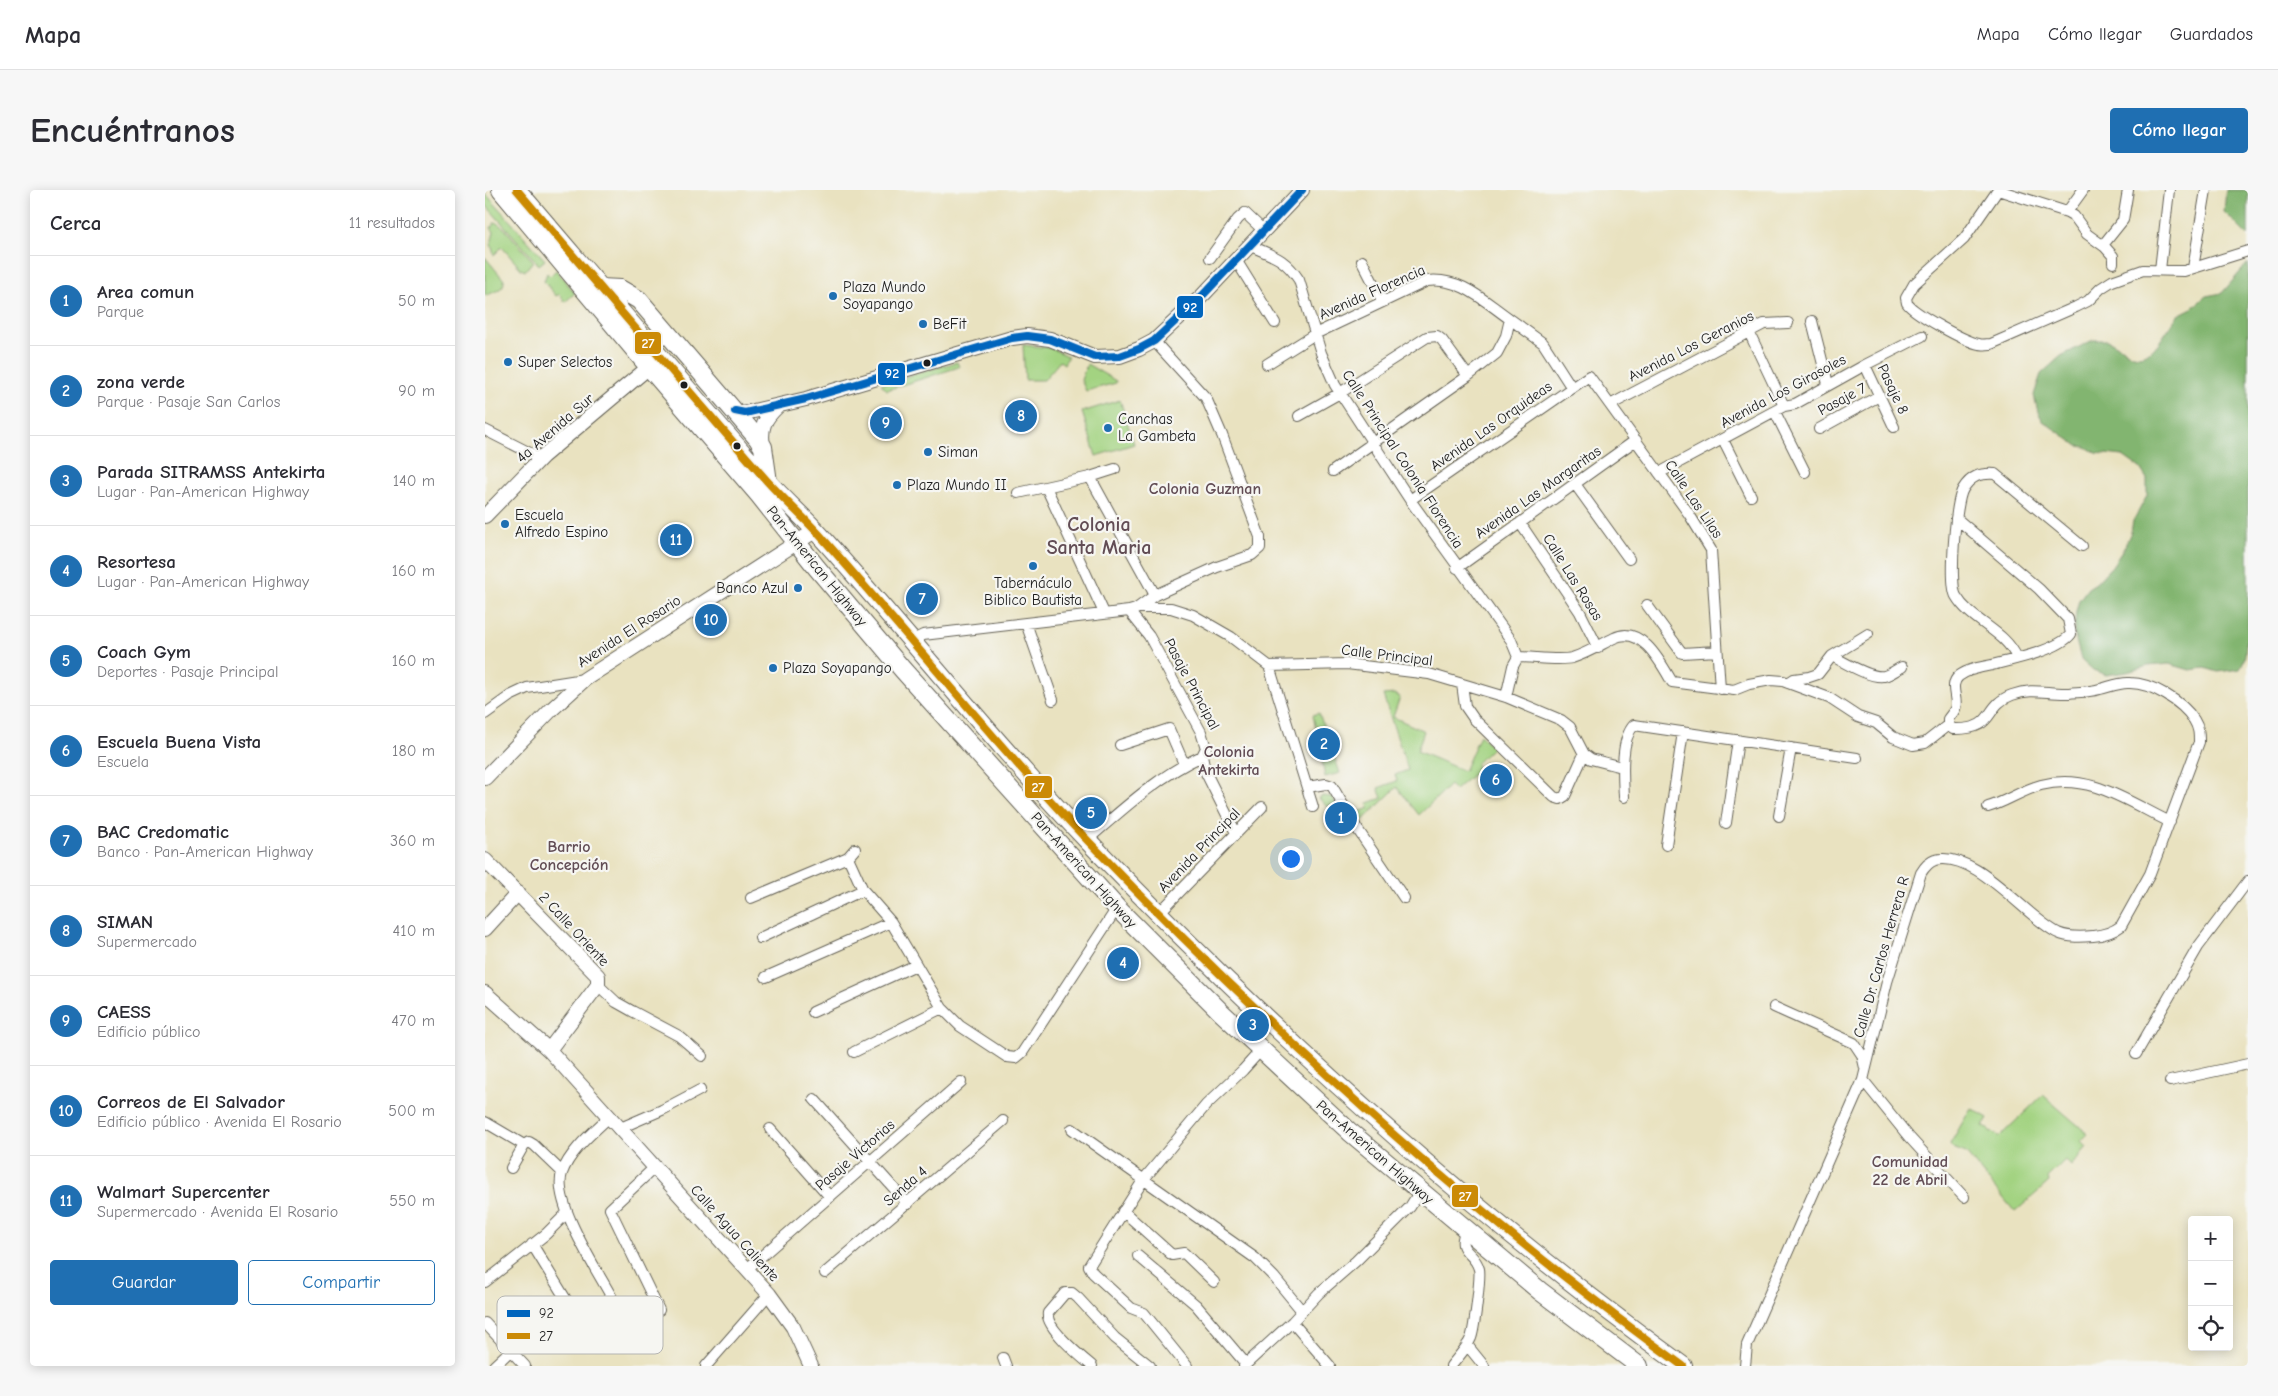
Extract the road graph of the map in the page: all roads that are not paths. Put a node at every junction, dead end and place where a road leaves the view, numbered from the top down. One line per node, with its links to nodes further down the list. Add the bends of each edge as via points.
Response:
1 (501, 190): 31 (highway, Pan-American Highway)
2 (517, 190): 19 (highway, Pan-American Highway)
3 (1303, 190): 9 (street)
4 (2083, 190): 8 (street)
5 (2128, 190): 10 (street, via 2123,220)
6 (2169, 190): 18 (street)
7 (2206, 190): 17 (street)
8 (2067, 212): 10 (street, via 2087,234); 18 (street, via 1999,190 1964,239 1914,284 1906,298 1907,303 1916,313 1969,340 1991,344 2088,301 2112,281 2143,270)
9 (1264, 230): 11 (street); 13 (street, via 1245,213)
10 (2103, 245): 16 (street, via 2113,256)
11 (1251, 246): 14 (street); 26 (street, Calle Principal Colonia Florencia, via 1283,260 1292,269 1299,280)
12 (2248, 251): 17 (street)
13 (1210, 258)
14 (1236, 260): 23 (street); 28 (street)
15 (1362, 261): 20 (street)
16 (2113, 263)
17 (2193, 268): 18 (street)
18 (2160, 270)
19 (601, 288): 41 (highway, via 620,289 639,300); 56 (highway, Pan-American Highway)
20 (1383, 302): 21 (street, Avenida Florencia, via 1427,281 1446,280 1467,288); 26 (street, Avenida Florencia)
21 (1510, 319): 32 (street, via 1497,354); 35 (street, Avenida Florencia, via 1543,343)
22 (1812, 321): 34 (street)
23 (1275, 323)
24 (1788, 323): 25 (street, Avenida Los Geranios, via 1764,324)
25 (1749, 332): 38 (street, Avenida Los Geranios); 40 (street)
26 (1315, 334): 29 (street, Avenida Florencia); 36 (street, Calle Principal Colonia Florencia)
27 (1922, 336): 30 (street, Avenida Los Girasoles)
28 (1154, 341): 39 (street, via 1107,358 1082,353 1050,339 1012,338); 69 (street, via 1206,398 1260,537 1260,548 1252,555)
29 (1267, 364)
30 (1865, 365): 34 (street, Avenida Los Girasoles); 37 (street, Pasaje 8)
31 (649, 368): 50 (street, 4a Avenida Sur); 65 (highway, Pan-American Highway, via 759,495)
32 (1468, 376): 36 (street, via 1442,340 1431,336); 48 (street)
33 (1589, 376): 35 (street, Avenida Las Orquideas); 38 (street, Calle Las Lilas)
34 (1828, 384): 40 (street, Avenida Los Girasoles)
35 (1572, 388): 61 (street, Avenida Las Orquideas)
36 (1340, 393): 42 (street); 48 (street, Calle Principal Colonia Florencia)
37 (1879, 396): 43 (street, Pasaje 8); 44 (street, Pasaje 7)
38 (1610, 404): 46 (street, Calle Las Lilas)
39 (779, 405): 41 (street, via 745,413); 49 (street, via 764,420)
40 (1780, 409): 47 (street, Avenida Los Girasoles); 53 (street)
41 (735, 411): 49 (highway)
42 (1299, 416)
43 (1894, 427)
44 (1819, 429)
45 (485, 430): 50 (street, via 534,455)
46 (1636, 440): 54 (street, Calle Las Lilas); 57 (street, Avenida Las Margaritas)
47 (1723, 440): 54 (street, Avenida Los Girasoles); 60 (street)
48 (1373, 443): 52 (street); 61 (street, Calle Principal Colonia Florencia)
49 (763, 446): 56 (highway)
50 (543, 456): 62 (street, 4a Avenida Sur)
51 (1115, 469): 55 (street)
52 (1333, 471)
53 (1805, 472)
54 (1659, 473): 77 (street, Calle Las Lilas, via 1711,550)
55 (1090, 477): 58 (street); 69 (street)
56 (768, 482): 75 (highway, Pan-American Highway, via 826,542)
57 (1575, 484): 64 (street, Avenida Las Margaritas); 67 (street)
58 (1045, 487): 59 (street); 72 (street)
59 (1018, 493)
60 (1751, 496)
61 (1409, 500): 68 (street, Calle Principal Colonia Florencia)
62 (485, 516)
63 (1956, 518): 66 (street, via 1962,491 1969,481 1981,473 1995,474); 80 (street, via 1954,593 1977,619 2012,648); 80 (street, via 2039,589 2067,619 2071,634 2066,640)
64 (1520, 523): 68 (street, Avenida Las Margaritas); 76 (street, Calle Las Rosas, via 1580,612)
65 (803, 538): 83 (street, Avenida El Rosario); 120 (highway, Pan-American Highway, via 903,670)
66 (2082, 546)
67 (1629, 559)
68 (1457, 568): 79 (street, Calle Principal Colonia Florencia, via 1511,640)
69 (1155, 595): 71 (street)
70 (1647, 605): 77 (street, via 1683,653)
71 (1132, 610): 72 (street); 81 (street, via 1171,608 1193,615 1231,637); 96 (street, Pasaje Principal, via 1201,732 1206,748)
72 (1104, 613): 73 (street)
73 (1026, 623): 75 (street, via 923,635); 88 (street)
74 (1868, 634): 78 (street)
75 (911, 641): 110 (highway, Pan-American Highway)
76 (1598, 648): 79 (street, via 1570,658); 86 (street, via 1616,637 1629,635 1641,640 1659,659 1672,682)
77 (1717, 651): 86 (street, Calle Las Lilas)
78 (1833, 656): 82 (street, via 1875,675 1883,676); 84 (street, via 1818,674)
79 (1518, 657): 87 (street)
80 (2017, 658): 90 (street, via 1958,677 1954,684 1955,710)
81 (1269, 666): 85 (street, Calle Principal, via 1347,664 1429,674); 101 (street)
82 (1902, 667)
83 (585, 679): 89 (street, via 527,688); 100 (street, Avenida El Rosario)
84 (1788, 682): 86 (street, via 1771,680 1734,690); 90 (street, via 1829,698 1858,717 1876,723 1893,737 1913,745 1925,743)
85 (1462, 684): 87 (street, Calle Principal); 95 (street, via 1465,706 1474,719 1554,797 1560,799 1565,796)
86 (1720, 689)
87 (1507, 697): 95 (street, Calle Principal, via 1561,720 1570,727)
88 (1053, 700)
89 (485, 714)
90 (1948, 724): 107 (street, Calle Dr. Carlos Herrera R, via 1953,729 1976,727 1985,722 2000,701 2030,690 2053,693 2097,690 2129,682 2149,687 2182,707 2194,719 2199,730 2199,742)
91 (1683, 732): 92 (street); 99 (street, via 1634,725 1629,731); 111 (street)
92 (1738, 740): 94 (street); 108 (street)
93 (1120, 745): 98 (street, via 1169,729)
94 (1791, 748): 97 (street); 106 (street)
95 (1584, 754): 99 (street, via 1591,759)
96 (1202, 756): 98 (street); 109 (street, Pasaje Principal, via 1205,771)
97 (1857, 758)
98 (1184, 764): 110 (street)
99 (1622, 766): 102 (street)
100 (485, 778)
101 (1307, 787): 103 (street); 119 (street, via 1332,786 1356,828)
102 (1624, 797)
103 (1313, 806)
104 (1262, 807): 109 (street, Avenida Principal)
105 (1988, 807): 107 (street, via 2043,784 2081,782 2108,790)
106 (1779, 816)
107 (2170, 822): 138 (street, Calle Dr. Carlos Herrera R, via 2150,874 2131,910 2121,926 2106,934 2075,937 2060,934 2040,922 1973,868 1948,860 1934,860 1927,865 1921,873 1887,982)
108 (1726, 823)
109 (1236, 833): 121 (street, Avenida Principal)
110 (1087, 840): 121 (highway, Pan-American Highway)
111 (1666, 845)
112 (855, 849): 113 (street)
113 (848, 857): 116 (street); 118 (street)
114 (485, 860): 117 (street, 2 Calle Oriente)
115 (2248, 881): 135 (street, via 2197,947)
116 (863, 890): 122 (street); 124 (street)
117 (518, 893): 123 (street); 127 (street, 2 Calle Oriente, via 596,972)
118 (751, 898)
119 (1404, 898)
120 (1117, 908): 130 (street, via 1016,1058 1007,1057 983,1043 959,1026); 133 (highway, Pan-American Highway)
121 (1159, 913): 191 (highway, Pan-American Highway, via 1284,1037 1414,1154 1567,1280)
122 (891, 922): 125 (street); 126 (street)
123 (485, 930)
124 (760, 938)
125 (916, 965): 130 (street); 131 (street)
126 (767, 977)
127 (598, 985): 132 (street, 2 Calle Oriente); 136 (street, via 617,1002 679,1036)
128 (485, 993): 132 (street, Calle Agua Caliente)
129 (1774, 1007): 138 (street, via 1854,1043 1862,1055)
130 (942, 1008): 134 (street)
131 (813, 1012)
132 (549, 1050): 143 (street, Calle Agua Caliente)
133 (1261, 1050): 154 (street, via 1206,1105); 155 (highway, Pan-American Highway)
134 (854, 1052)
135 (2136, 1054)
136 (702, 1056)
137 (2248, 1064): 139 (street)
138 (1864, 1076): 157 (street, via 1909,1137); 192 (street, Calle Dr. Carlos Herrera R, via 1747,1345)
139 (2170, 1081)
140 (961, 1082): 150 (street, Pasaje Victorias)
141 (700, 1090): 148 (street)
142 (814, 1099): 150 (street)
143 (608, 1118): 148 (street, Calle Agua Caliente); 153 (street, via 585,1140)
144 (1003, 1121): 158 (street, Senda 4)
145 (485, 1122): 149 (street)
146 (770, 1129): 156 (street)
147 (1071, 1129): 154 (street)
148 (620, 1130): 152 (street, Calle Agua Caliente)
149 (524, 1145): 151 (street); 153 (street, via 529,1142 534,1145)
150 (870, 1162): 156 (street, Pasaje Victorias); 158 (street)
151 (511, 1168)
152 (654, 1168): 164 (street, Calle Agua Caliente); 171 (street, via 610,1210)
153 (562, 1172): 160 (street, via 559,1188)
154 (1144, 1179): 159 (street); 172 (street, via 1255,1258)
155 (1420, 1192): 161 (highway, Pan-American Highway); 172 (street, via 1410,1207)
156 (830, 1197): 164 (street, Pasaje Victorias)
157 (1964, 1197)
158 (908, 1204): 165 (street, Senda 4)
159 (1123, 1211): 167 (street, via 1172,1255 1184,1253); 186 (street, via 1089,1264 1089,1269 1131,1308 1144,1313)
160 (567, 1213): 162 (street); 170 (street)
161 (1466, 1230): 176 (street, via 1462,1246 1479,1269 1472,1336); 190 (highway, Pan-American Highway)
162 (532, 1244): 166 (street); 169 (street)
163 (1139, 1256): 179 (street, via 1196,1305)
164 (747, 1269): 168 (street, Calle Agua Caliente)
165 (825, 1273)
166 (485, 1282)
167 (1214, 1282)
168 (769, 1294): 182 (street); 183 (street, Calle Agua Caliente, via 793,1327)
169 (564, 1296)
170 (610, 1296)
171 (652, 1296)
172 (1302, 1311): 173 (street)
173 (1292, 1322): 179 (street); 187 (street)
174 (485, 1323): 175 (street)
175 (497, 1336)
176 (1467, 1345): 188 (street); 189 (street)
177 (507, 1354): 180 (street)
178 (513, 1354): 181 (street)
179 (1245, 1365)
180 (494, 1366)
181 (525, 1366)
182 (706, 1366)
183 (811, 1366)
184 (1092, 1366): 185 (street, via 1049,1322 1048,1312 1065,1292 1078,1298 1115,1338)
185 (1150, 1366)
186 (1187, 1366)
187 (1330, 1366)
188 (1451, 1366)
189 (1484, 1366)
190 (1639, 1366)
191 (1683, 1366)
192 (1745, 1366)

